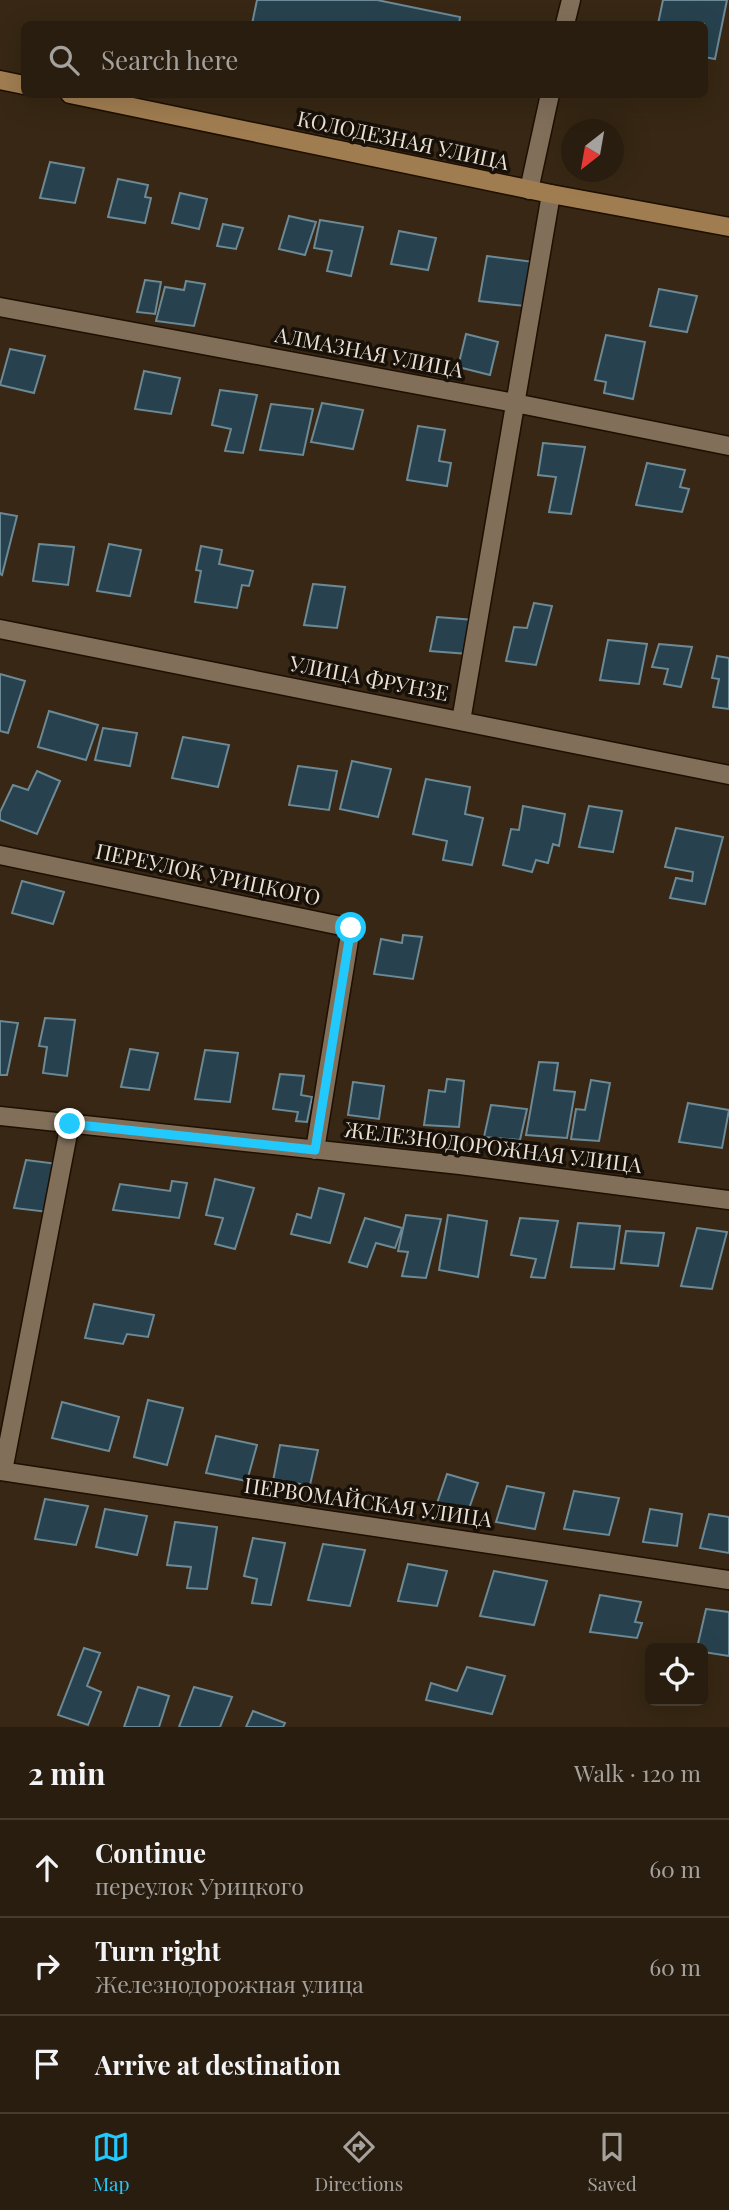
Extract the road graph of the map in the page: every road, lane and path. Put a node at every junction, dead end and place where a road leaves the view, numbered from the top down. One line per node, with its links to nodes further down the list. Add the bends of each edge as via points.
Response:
1 (571, 0): 2 (street)
2 (566, 21)
3 (0, 80): 4 (main road)
4 (21, 84)
5 (88, 98): 7 (main road, КОЛОДЕЗНАЯ УЛИЦА)
6 (549, 98): 7 (street)
7 (529, 190): 8 (main road, КОЛОДЕЗНАЯ УЛИЦА)
8 (551, 194): 9 (main road, КОЛОДЕЗНАЯ УЛИЦА); 11 (street)
9 (729, 227)
10 (0, 307): 11 (street, АЛМАЗНАЯ УЛИЦА)
11 (515, 404): 12 (street, АЛМАЗНАЯ УЛИЦА); 14 (street)
12 (729, 446)
13 (0, 629): 14 (street, УЛИЦА ФРУНЗЕ)
14 (461, 721): 15 (street, УЛИЦА ФРУНЗЕ)
15 (729, 775)
16 (0, 855): 19 (street, ПЕРЕУЛОК УРИЦКОГО, via 351,928)
17 (0, 1116): 18 (street, ЖЕЛЕЗНОДОРОЖНАЯ УЛИЦА)
18 (70, 1124): 19 (street, ЖЕЛЕЗНОДОРОЖНАЯ УЛИЦА); 21 (street)
19 (315, 1150): 20 (street, ЖЕЛЕЗНОДОРОЖНАЯ УЛИЦА)
20 (729, 1200)
21 (1, 1471): 22 (street, ПЕРВОМАЙСКАЯ УЛИЦА)
22 (729, 1580)

